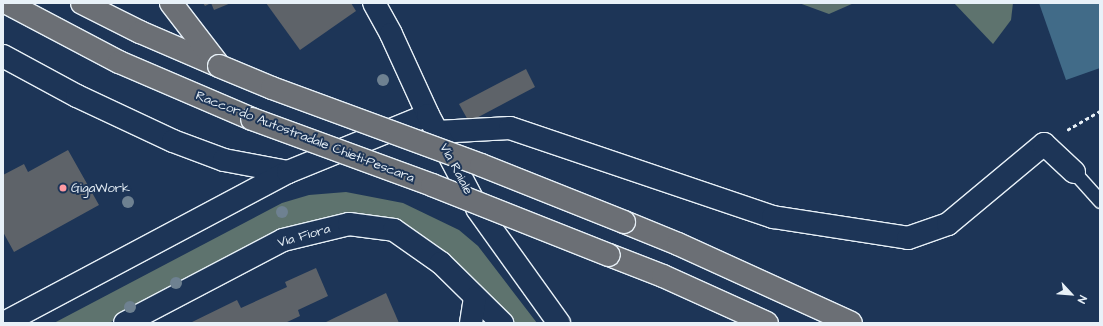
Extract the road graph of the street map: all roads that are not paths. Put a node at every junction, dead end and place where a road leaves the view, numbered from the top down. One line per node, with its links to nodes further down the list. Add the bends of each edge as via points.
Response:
1 (7, 3): 17 (highway, Raccordo Autostradale Chieti-Pescara, bridge, via 119,62 252,119 432,185 663,276)
2 (82, 3): 6 (highway, via 140,32)
3 (171, 3): 6 (highway)
4 (374, 3): 7 (street, Via Raiale)
5 (3, 56): 8 (street, via 77,96 173,141 224,160)
6 (219, 66): 18 (highway, bridge, via 482,165 624,222)
7 (432, 123): 8 (street); 9 (street, via 510,128 773,217 908,238 948,224 1044,144); 16 (street, Via Raiale, via 478,210)
8 (288, 172): 12 (street)
9 (1074, 172): 10 (lane)
10 (1100, 201)
11 (475, 298): 13 (street, Via Fiora, via 442,263 394,230 349,224 283,240); 14 (street); 15 (street, Via Fiora)
12 (4, 323)
13 (125, 323)
14 (471, 323)
15 (502, 323)
16 (559, 323)
17 (767, 323)
18 (851, 323)

